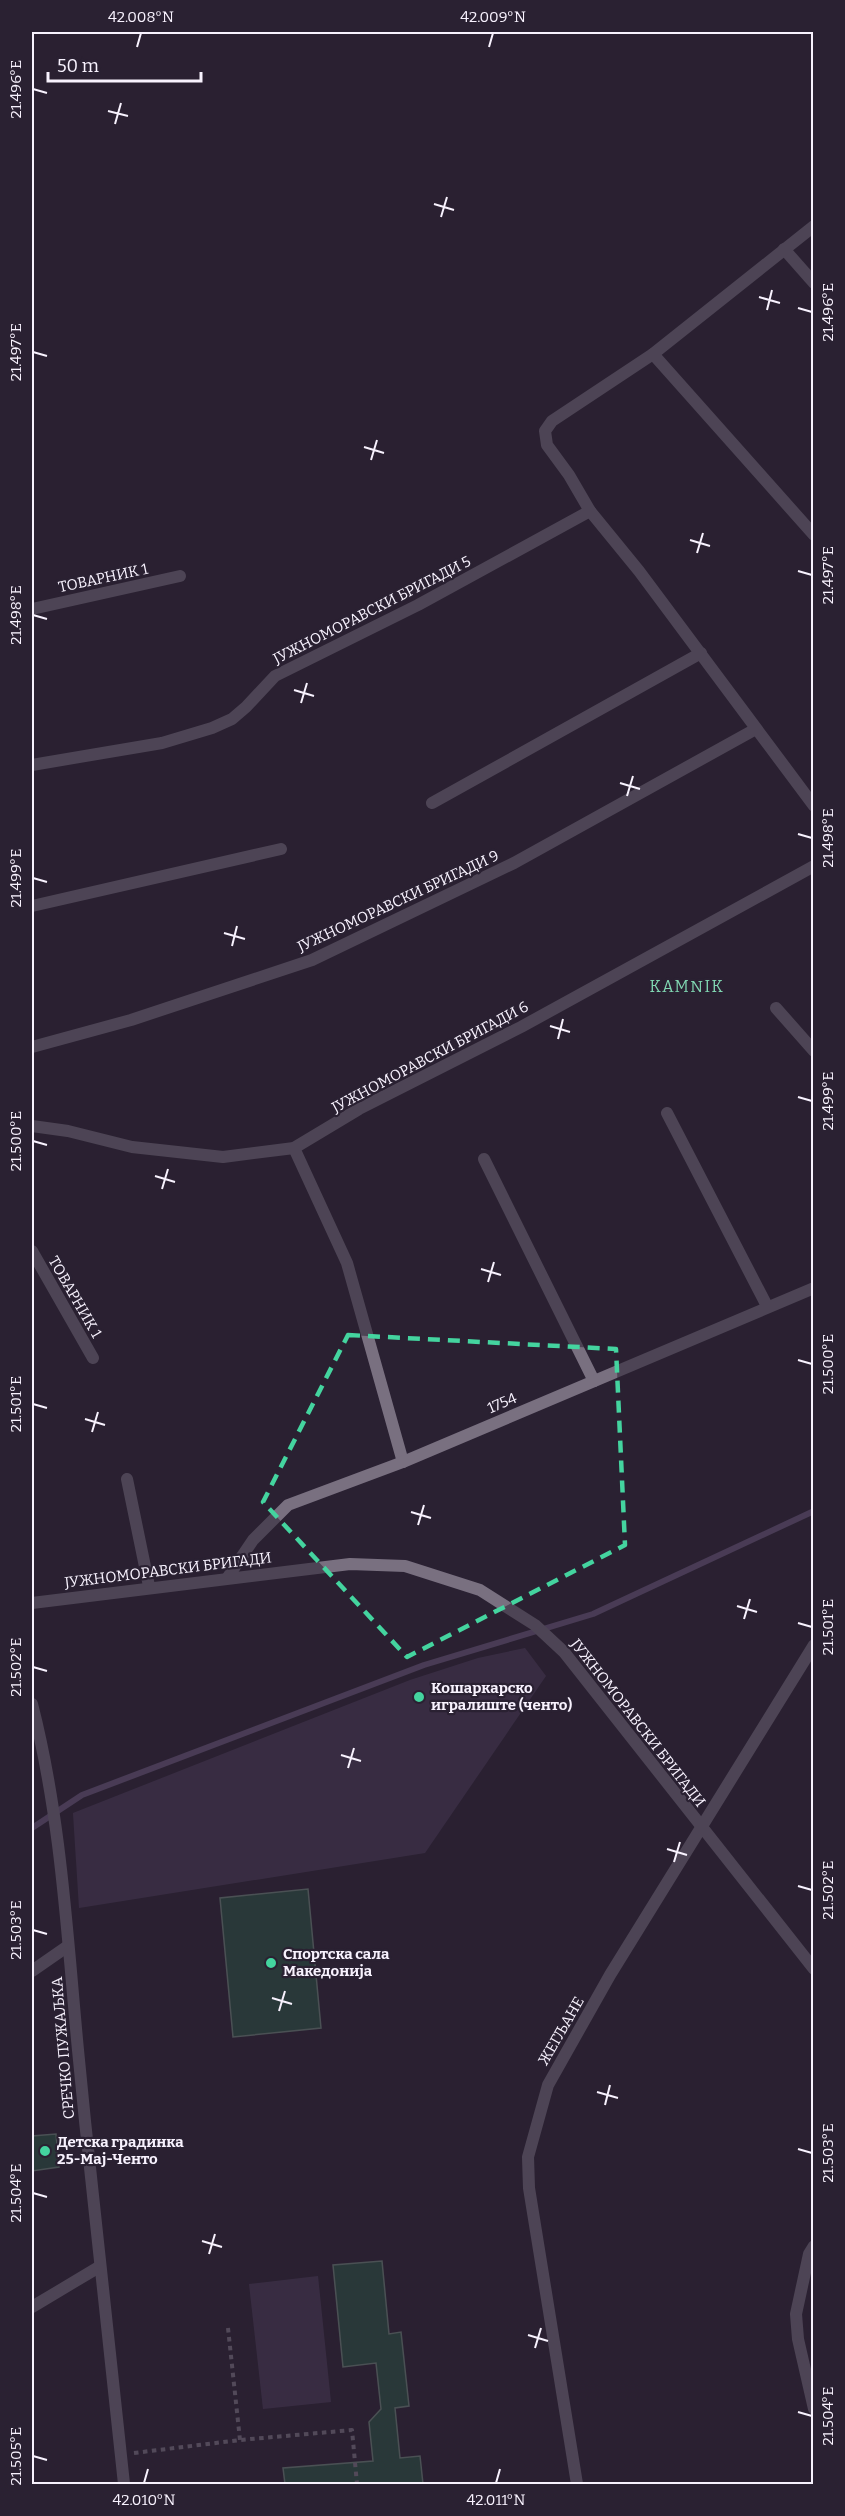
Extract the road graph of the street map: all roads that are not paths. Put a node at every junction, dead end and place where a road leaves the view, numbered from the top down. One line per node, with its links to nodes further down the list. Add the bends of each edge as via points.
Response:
1 (813, 226): 2 (street)
2 (784, 249): 3 (street); 4 (street)
3 (813, 283)
4 (653, 354): 5 (street, via 552,421 545,431 547,445); 6 (street)
5 (590, 511): 9 (street); 11 (street, ЈУЖНОМОРАВСКИ БРИГАДИ 5, via 418,605 275,676 232,719 162,743)
6 (813, 535)
7 (180, 576): 8 (street, ТОВАРНИК 1)
8 (32, 609)
9 (701, 653): 10 (street); 12 (street)
10 (754, 730): 13 (street); 18 (street, ЈУЖНОМОРАВСКИ БРИГАДИ 9, via 514,862 312,960 131,1020)
11 (32, 765)
12 (432, 803)
13 (813, 806)
14 (281, 849): 16 (street)
15 (813, 866): 22 (street, ЈУЖНОМОРАВСКИ БРИГАДИ 6, via 521,1027 359,1109)
16 (32, 906)
17 (776, 1008): 19 (street)
18 (32, 1047)
19 (813, 1051)
20 (667, 1113): 26 (street)
21 (32, 1126): 22 (street, ЈУЖНОМОРАВСКИ БРИГАДИ 6, via 132,1147 222,1158)
22 (294, 1148): 29 (street, via 347,1263)
23 (484, 1159): 28 (street)
24 (32, 1251): 27 (street, ТОВАРНИК 1)
25 (813, 1288): 26 (street, 1754)
26 (767, 1306): 28 (street, 1754)
27 (93, 1358)
28 (594, 1381): 29 (street, 1754)
29 (403, 1462): 31 (street, 1754, via 288,1505 254,1540)
30 (127, 1479): 32 (street)
31 (228, 1577): 32 (street, ЈУЖНОМОРАВСКИ БРИГАДИ); 36 (street, ЈУЖНОМОРАВСКИ БРИГАДИ, via 350,1564 405,1566 480,1590 535,1625 564,1652)
32 (149, 1586): 33 (street, ЈУЖНОМОРАВСКИ БРИГАДИ)
33 (32, 1603)
34 (813, 1645): 36 (street, ЖЕГЉАНЕ)
35 (32, 1704): 37 (street, СРЕЧКО ПУЖАЉКА, via 56,1827)
36 (700, 1826): 38 (street, ЈУЖНОМОРАВСКИ БРИГАДИ); 45 (street, ЖЕГЉАНЕ, via 548,2085 528,2157 529,2188)
37 (68, 1946): 39 (street); 41 (street, СРЕЧКО ПУЖАЉКА)
38 (813, 1969)
39 (32, 1971)
40 (813, 2246): 43 (street, via 796,2314)
41 (99, 2267): 42 (street); 44 (street, СРЕЧКО ПУЖАЉКА)
42 (32, 2307)
43 (813, 2409)
44 (124, 2484)
45 (577, 2484)

